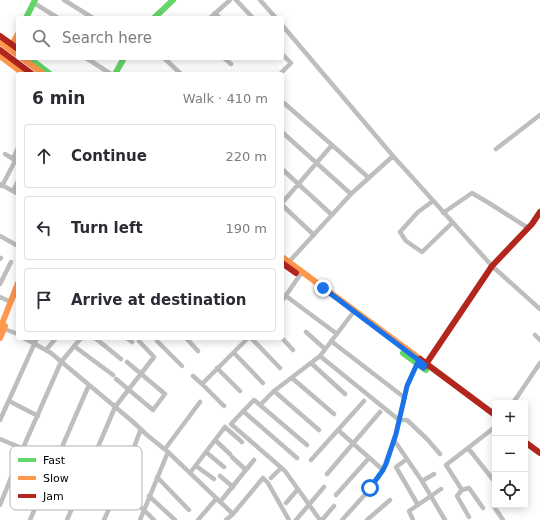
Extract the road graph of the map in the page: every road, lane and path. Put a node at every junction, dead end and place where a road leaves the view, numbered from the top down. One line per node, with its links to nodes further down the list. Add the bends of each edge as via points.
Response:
1 (64, 0): 11 (street)
2 (168, 0): 12 (main road)
3 (173, 0): 13 (main road)
4 (229, 0): 8 (street)
5 (236, 0): 16 (street)
6 (260, 0): 17 (street)
7 (34, 1): 9 (main road); 10 (street)
8 (216, 13): 14 (street); 15 (street)
9 (27, 16)
10 (55, 16)
11 (90, 16)
12 (152, 16)
13 (156, 16)
14 (212, 16)
15 (218, 16)
16 (251, 16)
17 (274, 16)
18 (284, 27): 51 (street)
19 (0, 36): 22 (main road)
20 (16, 38): 22 (main road)
21 (0, 42): 25 (main road)
22 (12, 45): 23 (main road)
23 (16, 48)
24 (0, 50): 37 (main road)
25 (16, 54)
26 (0, 56): 36 (main road)
27 (284, 56): 44 (street, via 291,63)
28 (25, 60): 38 (main road)
29 (32, 60): 39 (main road)
30 (89, 60): 40 (street)
31 (119, 60): 41 (main road)
32 (123, 60): 42 (main road)
33 (166, 60): 43 (street)
34 (226, 60): 35 (street)
35 (231, 64)
36 (21, 72)
37 (29, 72)
38 (40, 72)
39 (47, 72)
40 (108, 72)
41 (112, 72)
42 (116, 72)
43 (179, 72)
44 (282, 72)
45 (284, 103): 48 (street)
46 (540, 115): 49 (street)
47 (284, 134): 53 (street)
48 (332, 146): 53 (street); 55 (street)
49 (496, 149)
50 (5, 154): 52 (street)
51 (393, 156): 55 (street); 62 (street)
52 (15, 161): 57 (street)
53 (317, 163): 56 (street); 61 (street)
54 (284, 171): 56 (street)
55 (369, 178): 61 (street)
56 (299, 183): 63 (street); 67 (street)
57 (1, 185): 59 (street)
58 (16, 185): 59 (street)
59 (13, 191): 60 (street)
60 (16, 193)
61 (351, 194): 67 (street)
62 (433, 201): 66 (street); 68 (street, via 418,212 400,232 406,240 422,252)
63 (284, 202)
64 (284, 206): 70 (street)
65 (540, 212): 69 (main road)
66 (443, 213): 68 (street); 69 (street, via 472,193)
67 (332, 214): 70 (street)
68 (452, 223): 75 (street)
69 (528, 228): 75 (main road)
70 (314, 235): 74 (street)
71 (0, 236): 72 (street)
72 (16, 245)
73 (11, 262): 77 (street)
74 (285, 263): 76 (main road); 122 (main road)
75 (492, 266): 84 (street); 122 (main road)
76 (300, 276): 79 (street); 85 (main road)
77 (0, 284)
78 (16, 288): 83 (main road)
79 (286, 296): 82 (street); 89 (street)
80 (0, 297): 83 (street)
81 (16, 297): 86 (main road)
82 (284, 298)
83 (11, 302): 86 (main road)
84 (540, 309)
85 (352, 314): 89 (street); 120 (main road)
86 (1, 329): 88 (street); 91 (main road)
87 (306, 332): 109 (street)
88 (16, 333)
89 (337, 334): 105 (street)
90 (535, 335): 103 (street)
91 (0, 338)
92 (27, 340): 107 (street)
93 (36, 340): 107 (street)
94 (54, 340): 110 (street)
95 (79, 340): 108 (street)
96 (97, 340): 115 (street)
97 (130, 340): 106 (street)
98 (157, 340): 121 (street)
99 (188, 340): 112 (street)
100 (246, 340): 113 (street)
101 (253, 340): 124 (street)
102 (284, 340): 111 (street)
103 (540, 340)
104 (139, 341): 125 (street, via 154,357)
105 (331, 341): 109 (street); 135 (street)
106 (132, 342)
107 (34, 344): 110 (street); 138 (street)
108 (74, 346): 116 (street); 131 (street)
109 (326, 349): 114 (street)
110 (46, 350): 116 (street)
111 (293, 350)
112 (198, 351)
113 (234, 353): 123 (street); 128 (street)
114 (320, 356): 118 (street); 150 (street)
115 (121, 359)
116 (61, 362): 130 (street); 147 (street)
117 (127, 362): 125 (street)
118 (311, 363): 127 (street); 134 (street)
119 (540, 363): 137 (street)
120 (417, 364): 122 (main road); 135 (street, via 407,386)
121 (182, 366)
122 (424, 366): 145 (main road); 148 (main road)
123 (217, 368): 129 (street); 132 (street)
124 (280, 368)
125 (142, 373): 131 (street); 131 (street, via 165,394 153,410)
126 (193, 376): 129 (street)
127 (292, 378): 133 (street); 146 (street)
128 (263, 383)
129 (202, 384): 142 (street)
130 (89, 385): 141 (street); 165 (street)
131 (128, 389): 141 (street)
132 (240, 391)
133 (274, 391): 140 (street); 153 (street)
134 (345, 394)
135 (405, 398): 150 (street)
136 (364, 400): 154 (street)
137 (515, 400)
138 (9, 401): 147 (street); 149 (street)
139 (200, 402): 170 (street)
140 (260, 404): 143 (street, via 254,400); 162 (street)
141 (115, 406): 151 (street); 166 (street)
142 (224, 406)
143 (242, 411): 174 (street); 181 (street, via 231,424)
144 (380, 412): 160 (street)
145 (492, 413)
146 (334, 414)
147 (38, 416): 164 (street)
148 (492, 418)
149 (0, 420)
150 (399, 420): 158 (street); 173 (street, via 407,420)
151 (141, 429): 167 (street); 170 (street)
152 (492, 429): 168 (street)
153 (319, 430)
154 (338, 430): 160 (street); 178 (street)
155 (0, 439): 163 (street)
156 (528, 439): 169 (main road)
157 (214, 440): 159 (street, via 225,427); 171 (street); 182 (street)
158 (394, 440): 176 (street); 183 (street)
159 (242, 442)
160 (353, 444): 175 (street); 185 (street)
161 (528, 444): 172 (main road)
162 (307, 445)
163 (18, 446)
164 (24, 446)
165 (62, 446)
166 (98, 446)
167 (134, 446)
168 (468, 448): 190 (street); 198 (street, via 446,465)
169 (540, 448)
170 (166, 450): 184 (street); 188 (street)
171 (206, 452): 179 (street); 180 (street)
172 (540, 452)
173 (440, 454)
174 (297, 458)
175 (369, 458): 183 (street); 199 (street)
176 (407, 459): 193 (street); 207 (street, via 396,467)
177 (254, 460): 182 (street)
178 (311, 460)
179 (196, 466): 184 (street); 191 (street)
180 (224, 467)
181 (281, 468): 189 (street); 196 (street)
182 (246, 470): 194 (street)
183 (383, 470): 218 (street)
184 (190, 473): 203 (street)
185 (328, 474)
186 (434, 474): 193 (street)
187 (220, 476): 194 (street)
188 (157, 477): 200 (street); 215 (street)
189 (271, 478)
190 (492, 478)
191 (214, 479)
192 (10, 480): 205 (street)
193 (422, 481): 201 (street)
194 (233, 487): 203 (street)
195 (324, 487): 206 (street)
196 (298, 489): 204 (street); 206 (street)
197 (441, 489): 201 (street)
198 (462, 490): 209 (street, via 469,488); 217 (street, via 456,496)
199 (336, 495)
200 (149, 496): 214 (street); 224 (street)
201 (431, 496): 207 (street); 232 (street)
202 (390, 500): 230 (street)
203 (218, 501): 216 (street); 225 (street)
204 (286, 503)
205 (0, 505)
206 (309, 505): 228 (street); 229 (street)
207 (418, 505): 231 (street, via 409,511)
208 (334, 506): 229 (street)
209 (483, 508)
210 (495, 508): 233 (street)
211 (34, 510): 219 (street)
212 (71, 510): 220 (street)
213 (108, 510): 221 (street)
214 (144, 510): 222 (street); 223 (street)
215 (189, 510)
216 (232, 514): 226 (street); 227 (street, via 263,478)
217 (469, 517)
218 (344, 519)
219 (30, 520)
220 (67, 520)
221 (104, 520)
222 (140, 520)
223 (154, 520)
224 (175, 520)
225 (198, 520)
226 (226, 520)
227 (289, 520)
228 (296, 520)
229 (320, 520)
230 (367, 520)
231 (413, 520)
232 (445, 520)
233 (503, 520)

